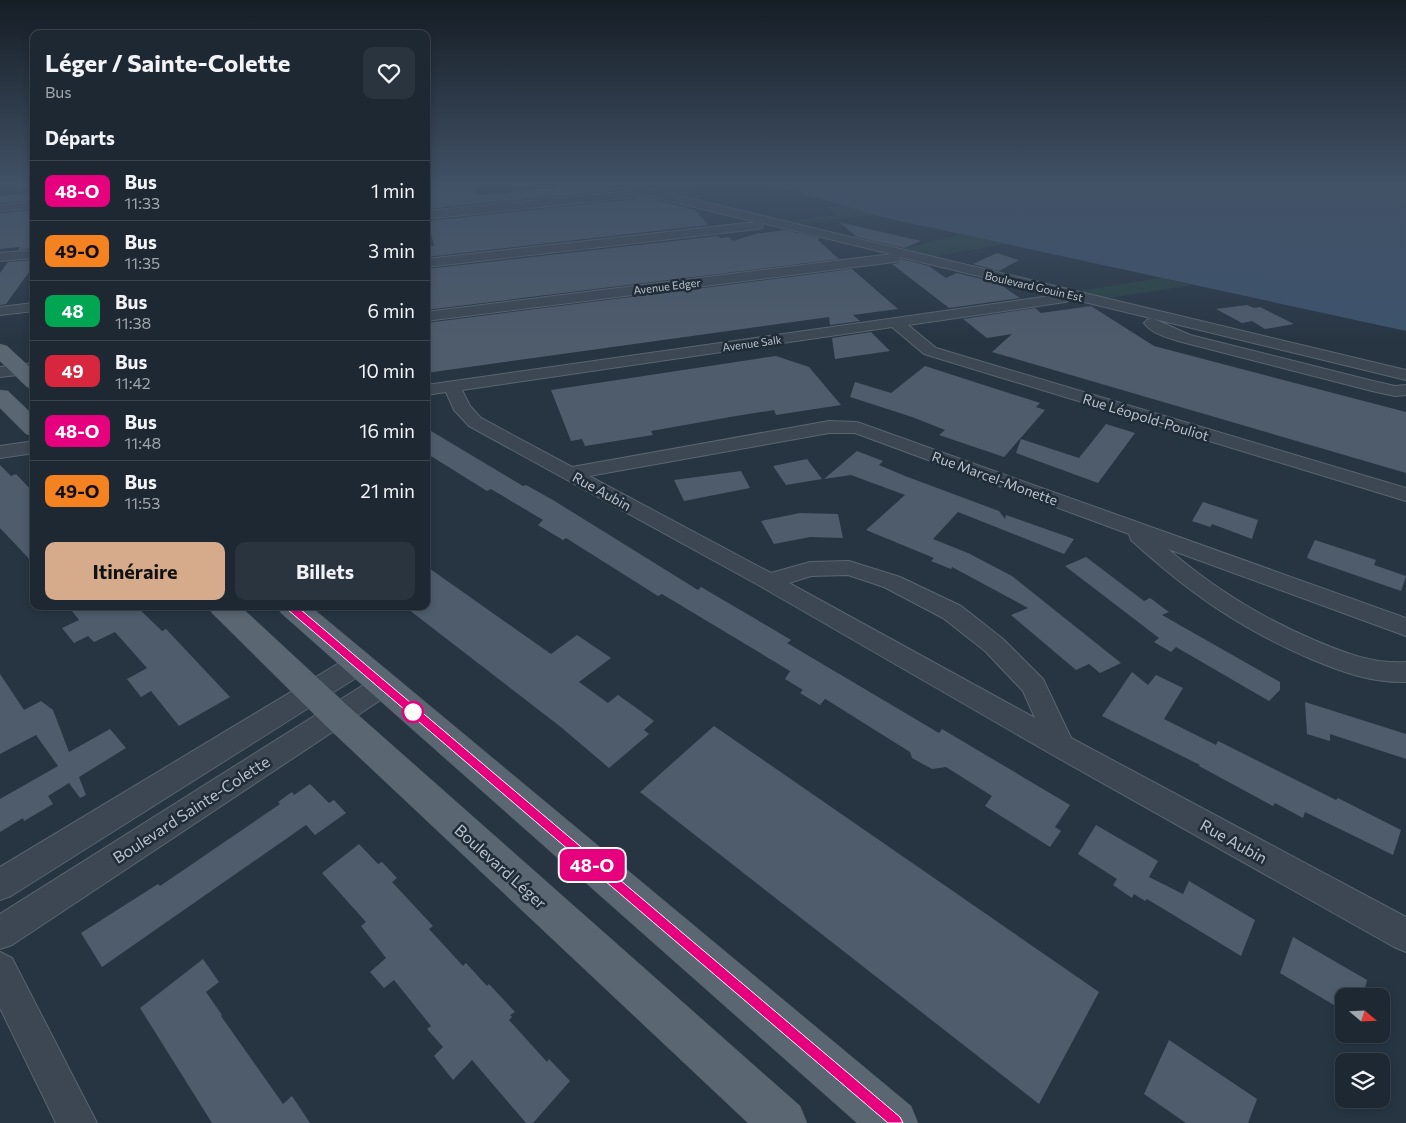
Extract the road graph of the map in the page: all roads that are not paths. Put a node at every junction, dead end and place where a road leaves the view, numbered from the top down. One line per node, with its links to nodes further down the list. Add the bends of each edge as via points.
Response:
1 (663, 236): 6 (street)
2 (826, 236): 4 (street, Boulevard Gouin Est)
3 (30, 254): 5 (street)
4 (908, 256): 7 (street, Boulevard Gouin Est); 11 (street, Avenue Edger)
5 (0, 257)
6 (430, 263)
7 (1078, 296): 9 (street, Boulevard Gouin Est); 12 (street, Avenue Salk)
8 (30, 307): 10 (street)
9 (1132, 309): 15 (street, Boulevard Gouin Est); 18 (street, Boulevard Gouin Est, via 1162,330 1184,338 1372,386)
10 (0, 311)
11 (430, 316)
12 (895, 322): 16 (street, Avenue Salk); 24 (street, Rue Léopold-Pouliot, via 930,351)
13 (0, 350): 14 (main road)
14 (22, 373)
15 (1406, 375)
16 (452, 386): 17 (street, Avenue Salk); 23 (street, Rue Aubin, via 457,403 475,422)
17 (430, 389)
18 (1406, 390)
19 (0, 396): 20 (main road)
20 (30, 425)
21 (30, 448): 22 (street)
22 (0, 452)
23 (570, 473): 25 (street, Rue Marcel-Monette, via 847,426); 26 (street, Rue Aubin)
24 (1406, 495)
25 (1129, 527): 29 (street, Rue Marcel-Monette); 30 (street, via 1201,588 1254,622 1363,670)
26 (768, 581): 33 (street, Rue Aubin); 33 (street, via 810,569 849,568 892,582 952,612 994,645 1034,686)
27 (226, 610): 32 (main road, Boulevard Léger)
28 (296, 610): 31 (main road)
29 (1406, 627)
30 (1406, 672)
31 (370, 675): 32 (street, Boulevard Sainte-Colette); 40 (main road)
32 (325, 704): 34 (street, Boulevard Sainte-Colette); 35 (street, Boulevard Sainte-Colette); 39 (main road, Boulevard Léger)
33 (1061, 746): 36 (street, Rue Aubin)
34 (0, 885)
35 (0, 933)
36 (1406, 936)
37 (0, 970): 38 (street)
38 (76, 1123)
39 (783, 1123)
40 (894, 1123)

